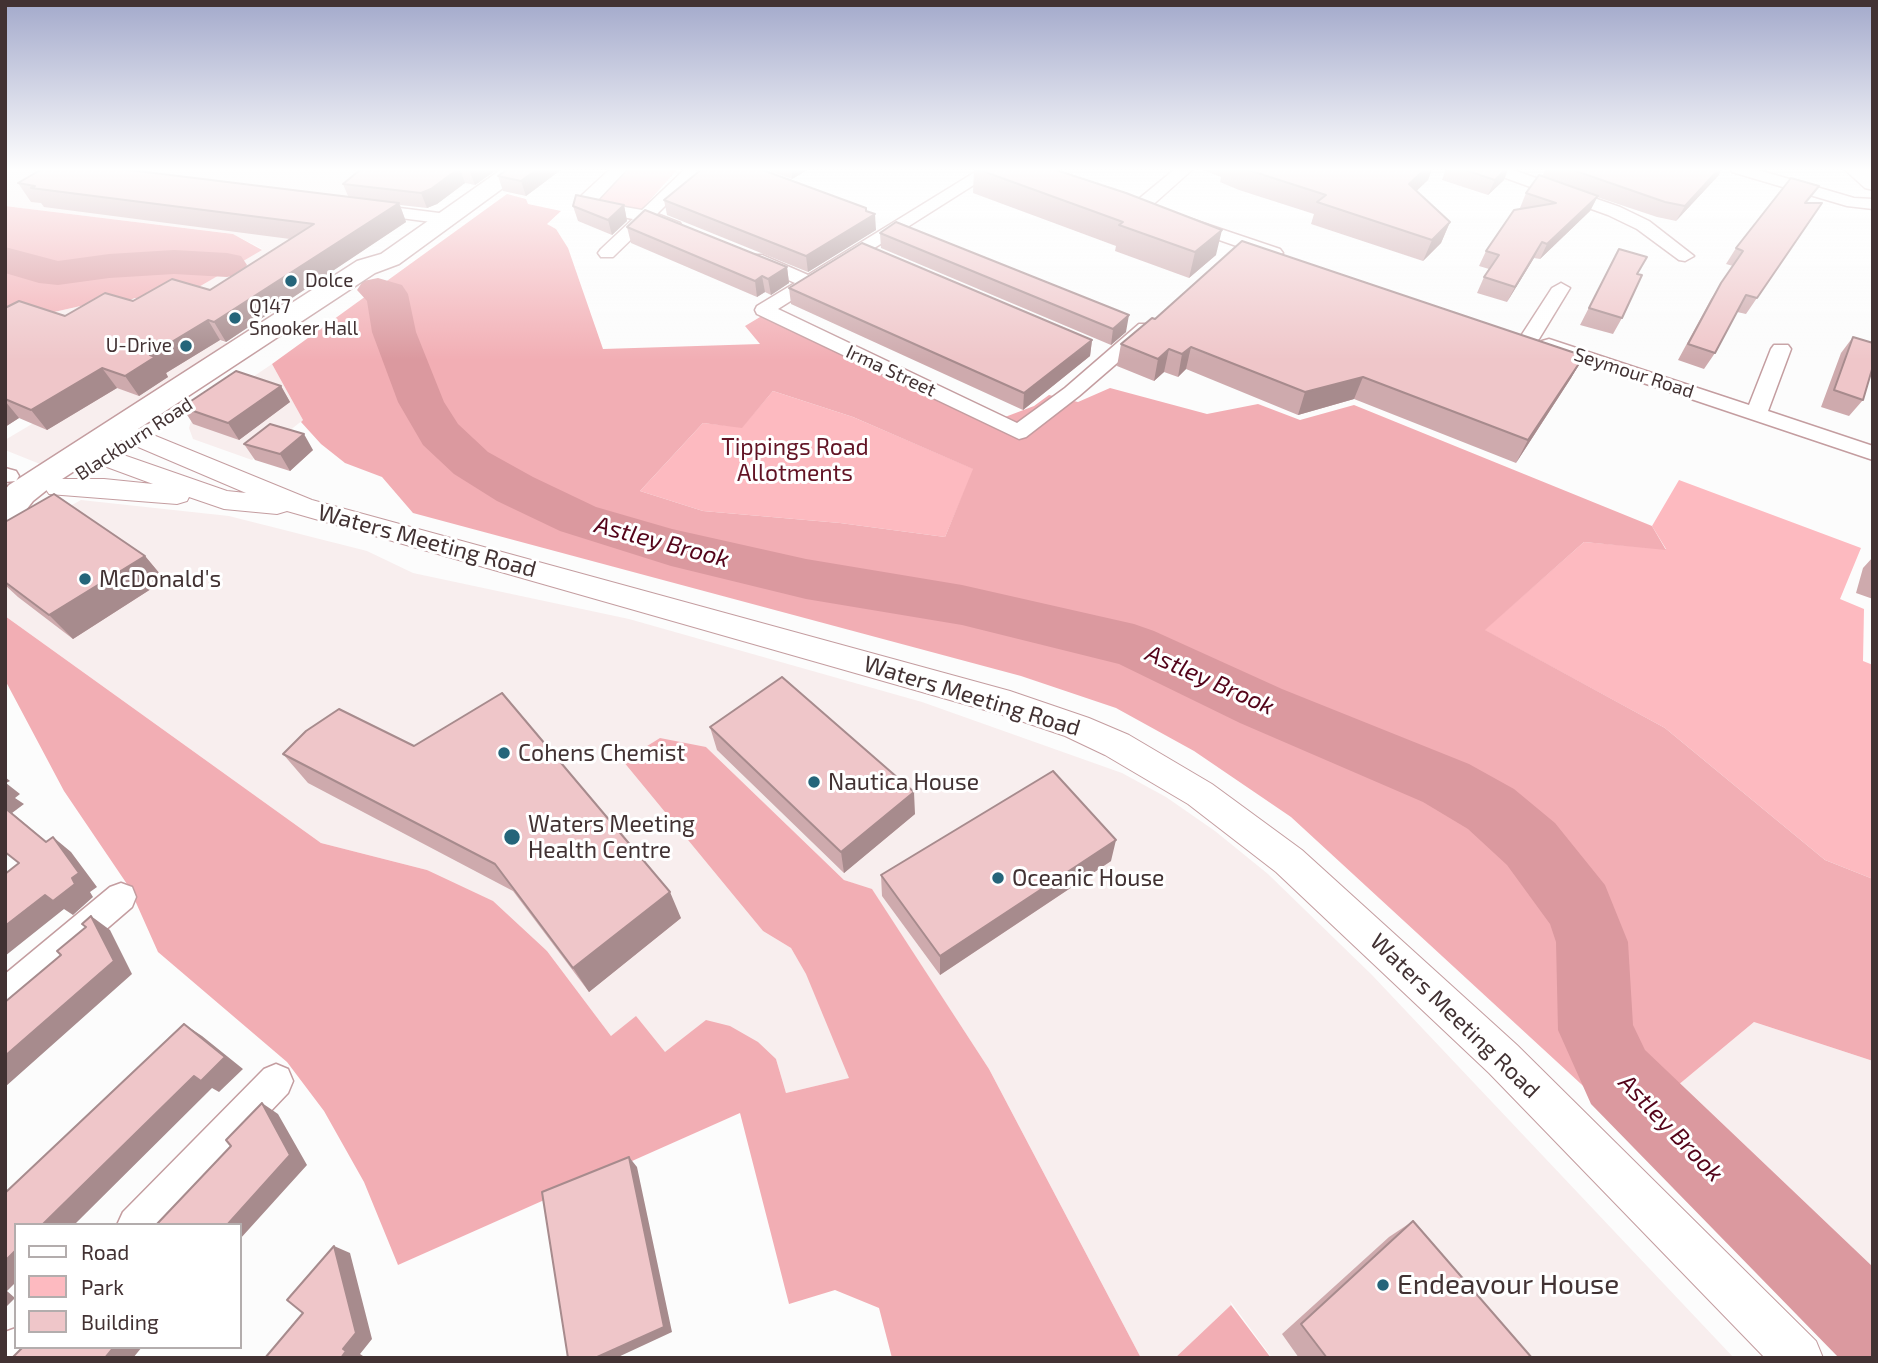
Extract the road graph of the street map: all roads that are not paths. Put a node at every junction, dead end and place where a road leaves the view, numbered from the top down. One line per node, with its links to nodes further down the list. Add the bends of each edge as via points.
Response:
1 (428, 233): 24 (highway, Blackburn Road, via 390,259 382,271)
2 (628, 233): 12 (street)
3 (688, 233): 7 (street)
4 (887, 233): 11 (street)
5 (1216, 233): 10 (street)
6 (1653, 233): 9 (street)
7 (696, 236)
8 (1694, 237): 9 (street)
9 (1664, 241): 14 (street)
10 (1246, 243): 15 (street); 16 (street)
11 (861, 249): 17 (street); 18 (street)
12 (607, 253)
13 (745, 255): 18 (street)
14 (1685, 256)
15 (1228, 258)
16 (1290, 258)
17 (886, 260)
18 (809, 282): 23 (street, Irma Street, via 764,310)
19 (1561, 288): 22 (street, Seymour Road, via 1523,337)
20 (1157, 318): 23 (street, via 1107,353)
21 (1781, 349): 22 (street)
22 (1756, 414): 25 (street, Seymour Road)
23 (1019, 432)
24 (112, 444): 26 (highway, Blackburn Road); 27 (street, Waters Meeting Road); 28 (street, Waters Meeting Road); 29 (highway, Blackburn Road, via 21,493)
25 (1873, 453)
26 (58, 488): 27 (street); 29 (highway, Blackburn Road)
27 (224, 500): 28 (street, Waters Meeting Road)
28 (303, 507): 34 (street, Waters Meeting Road, via 1010,704 1077,727 1157,768 1289,862 1443,1001)
29 (6, 512)
30 (121, 897): 31 (street)
31 (5, 995)
32 (276, 1081): 33 (street)
33 (138, 1223)
34 (1799, 1358)

